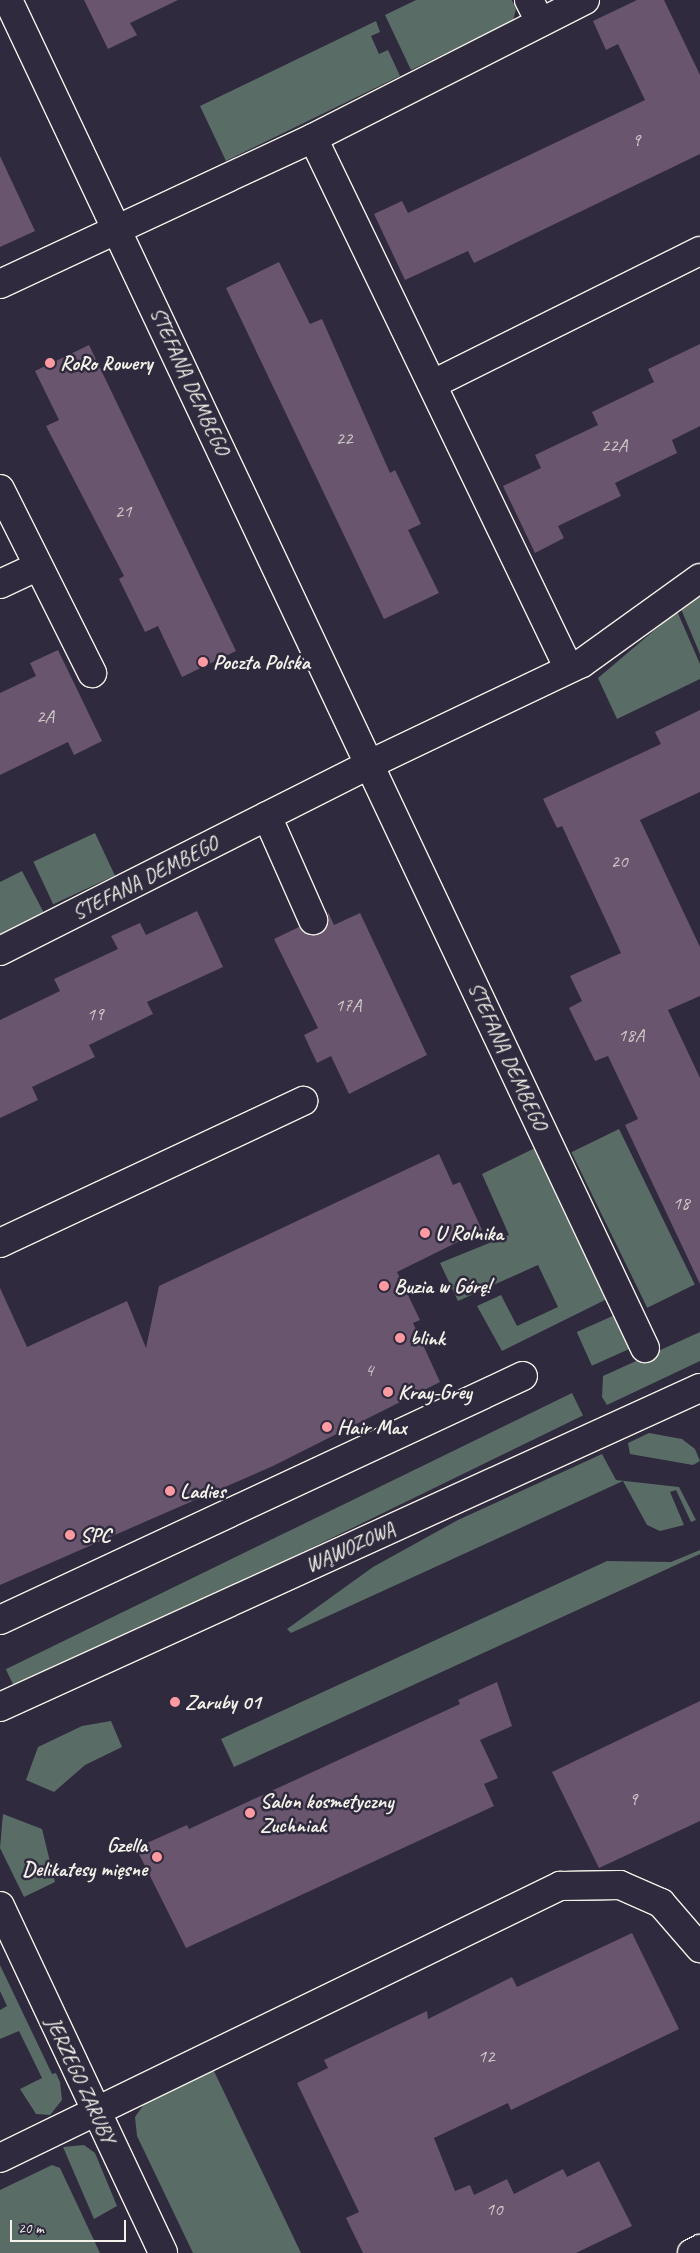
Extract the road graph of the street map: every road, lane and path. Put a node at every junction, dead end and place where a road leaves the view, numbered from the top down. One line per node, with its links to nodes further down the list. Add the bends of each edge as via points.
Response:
1 (8, 0): 5 (street, STEFANA DEMBEGO)
2 (585, 0): 3 (street)
3 (535, 11): 4 (street)
4 (313, 138): 5 (street); 8 (street)
5 (119, 231): 7 (street); 15 (street, STEFANA DEMBEGO)
6 (700, 251): 8 (street)
7 (0, 284)
8 (433, 384): 13 (street)
9 (0, 489): 10 (street)
10 (36, 567): 12 (street); 14 (street)
11 (700, 578): 13 (street, STEFANA DEMBEGO, via 653,616)
12 (0, 584)
13 (569, 669): 15 (street, STEFANA DEMBEGO)
14 (92, 673)
15 (370, 764): 16 (street, STEFANA DEMBEGO); 21 (street, STEFANA DEMBEGO)
16 (267, 816): 17 (street); 18 (street, STEFANA DEMBEGO)
17 (312, 920)
18 (0, 951)
19 (302, 1101): 20 (street)
20 (0, 1244)
21 (645, 1348)
22 (523, 1376): 24 (street)
23 (698, 1393): 25 (street, WĄWOZOWA)
24 (0, 1620)
25 (0, 1707)
26 (0, 1906): 28 (street, JERZEGO ZARUBY)
27 (700, 1948): 28 (street, via 661,1903 620,1885 560,1886)
28 (95, 2111): 29 (street); 31 (street, JERZEGO ZARUBY)
29 (0, 2158)
30 (700, 2249): 32 (street)
31 (163, 2253)
32 (692, 2253)

